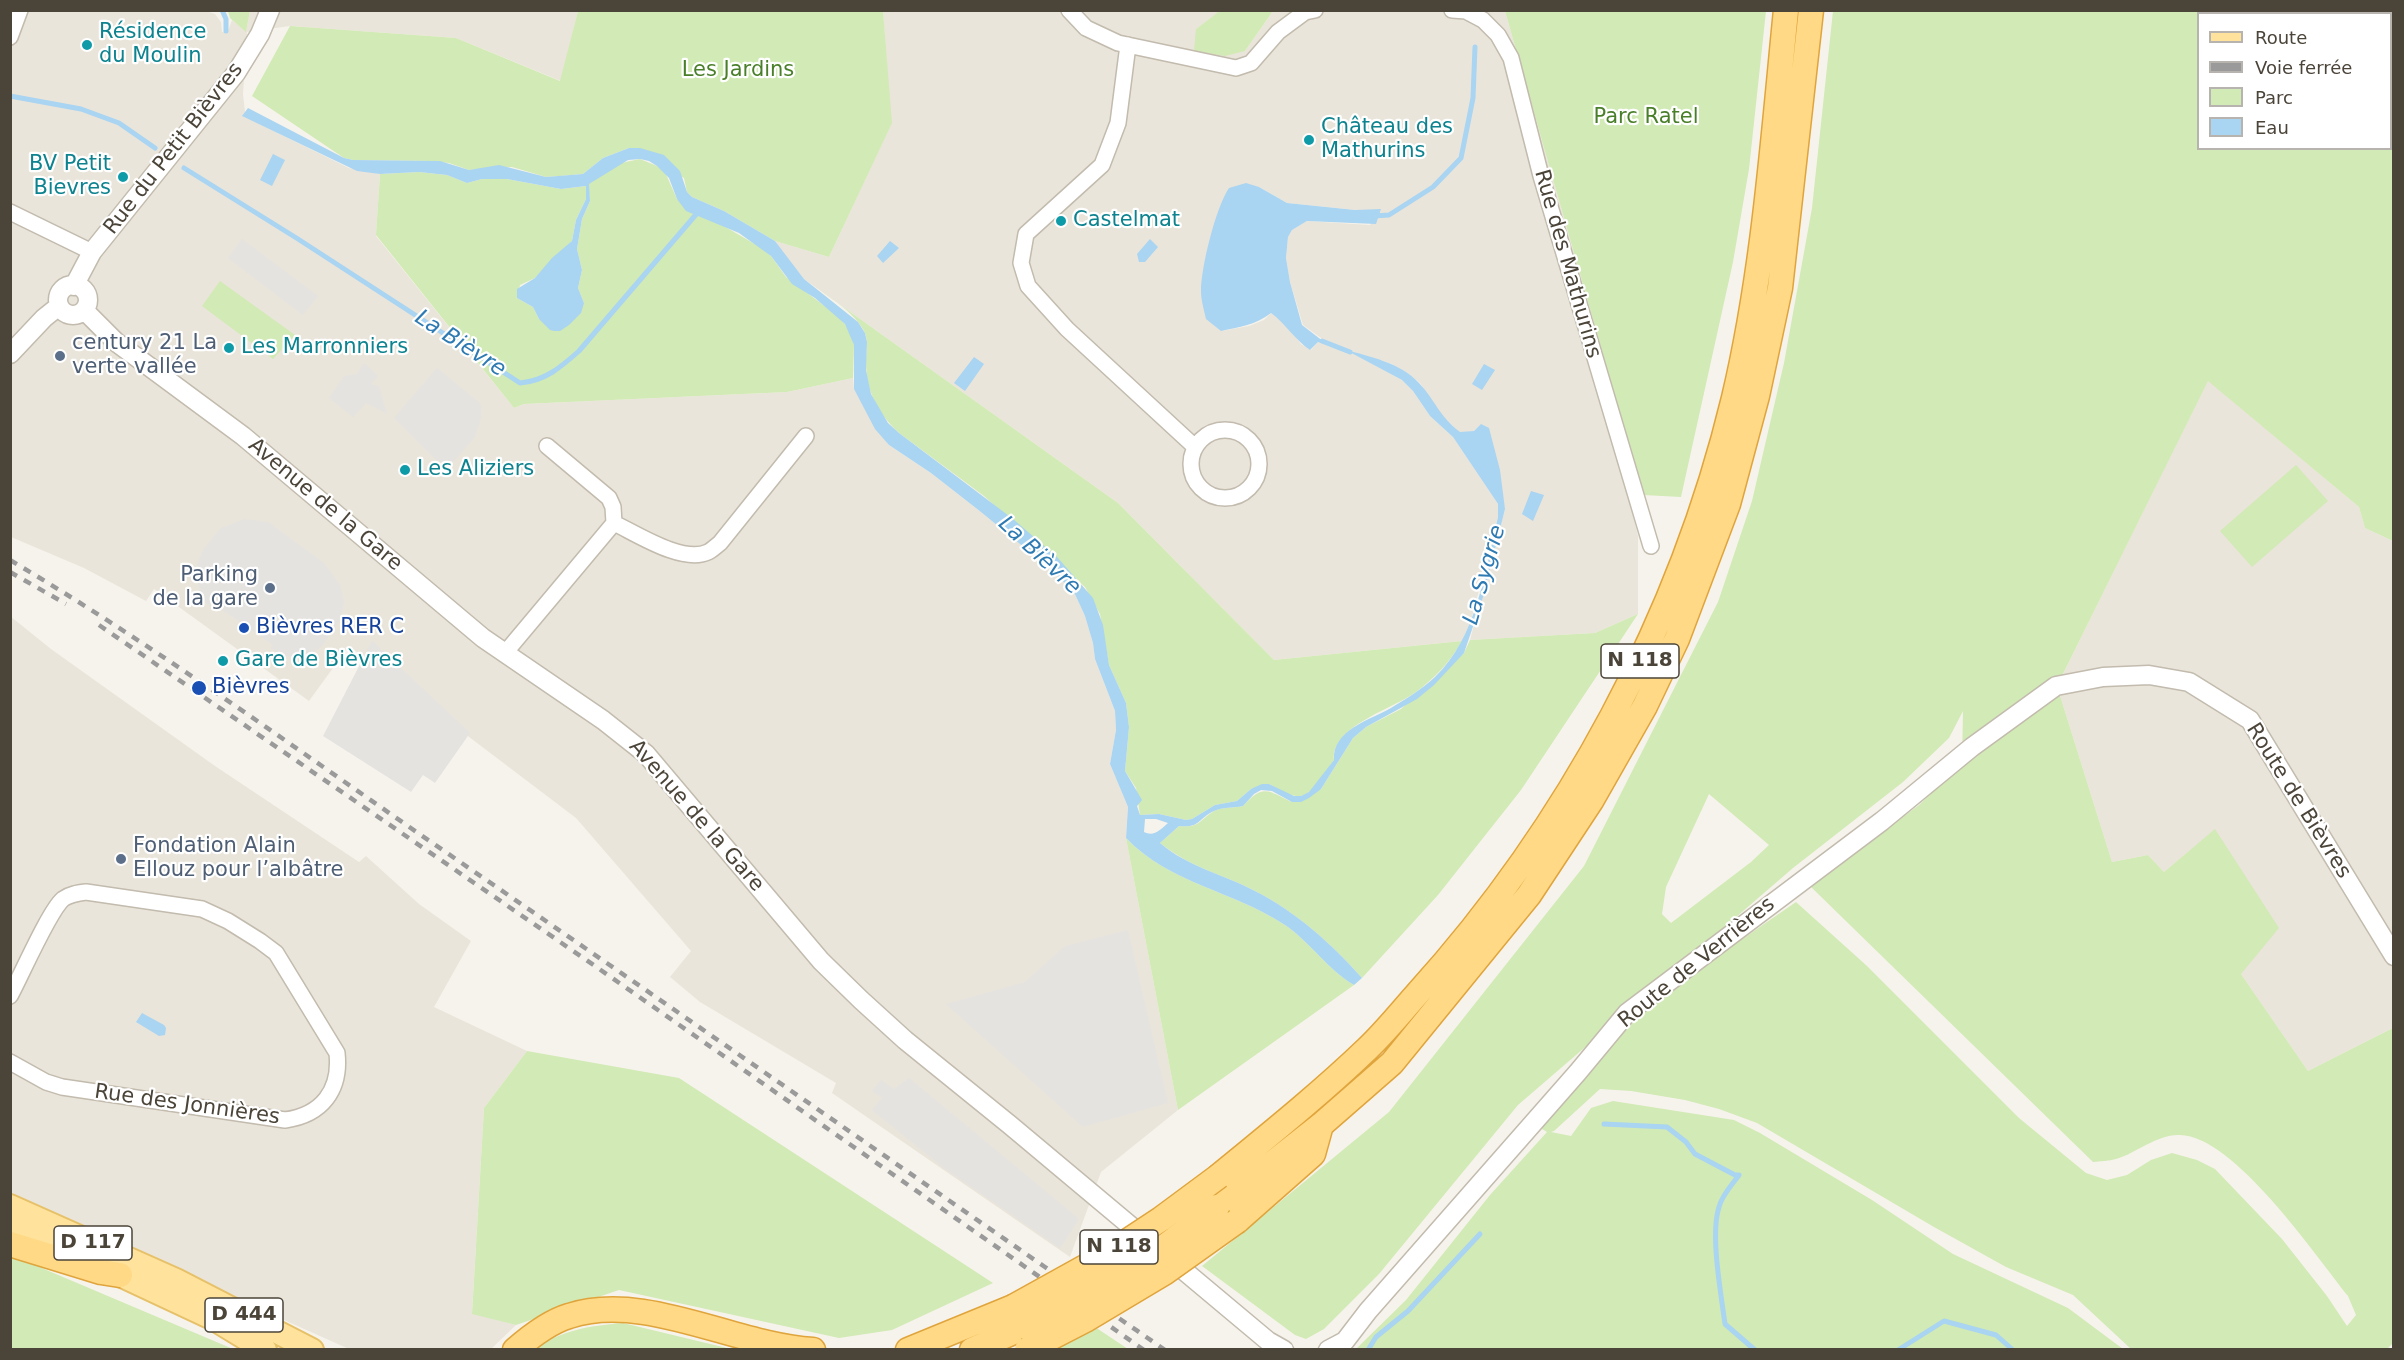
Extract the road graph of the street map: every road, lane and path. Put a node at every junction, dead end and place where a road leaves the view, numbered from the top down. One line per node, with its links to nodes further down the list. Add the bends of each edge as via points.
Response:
1 (20, 10): 8 (street)
2 (270, 10): 11 (street, Rue du Petit Bièvres, via 260,34 225,89)
3 (1069, 10): 9 (street, via 1086,28)
4 (1315, 10): 9 (street, via 1305,12 1278,32 1251,63 1236,68)
5 (1452, 10): 20 (street, Rue des Mathurins, via 1466,11 1483,20 1498,35 1511,58 1541,176)
6 (1786, 10): 32 (highway, N 118, bridge, via 1756,291 1733,399 1680,568 1644,652 1593,750 1532,848 1444,964 1368,1047 1313,1099 1219,1176 1105,1256)
7 (1811, 10): 26 (highway, N 118, via 1780,288 1757,396 1728,504 1677,639 1645,706 1591,801 1529,895 1392,1063)
8 (10, 37)
9 (1128, 45): 18 (street, via 1118,123 1102,165 1026,234 1021,263 1028,286 1067,329)
10 (10, 212): 11 (street)
11 (92, 252): 12 (street, Rue du Petit Bièvres)
12 (74, 286): 13 (street, via 61,292); 14 (street, via 87,297)
13 (59, 306): 14 (street, via 70,315); 15 (street)
14 (84, 310): 21 (street, Avenue de la Gare, via 116,342 243,436 483,638)
15 (10, 354)
16 (806, 436): 19 (street, via 720,543 708,552 676,552)
17 (547, 446): 19 (street, via 609,498)
18 (1195, 447): 18 (street, via 1193,475 1207,493 1218,497 1240,494 1256,478 1258,455 1245,437 1224,430 1213,432)
19 (614, 523): 21 (street)
20 (1651, 546)
21 (505, 652): 39 (street, Avenue de la Gare, via 625,735 646,754 821,961 905,1040 1268,1341)
22 (2103, 677): 23 (street, Route de Bièvres, via 2149,675 2189,682 2250,720); 40 (street, Route de Verrières, via 2056,686 1627,1013 1345,1341)
23 (2394, 956)
24 (10, 996): 25 (street, Rue des Jonnières, via 48,923 63,900 74,894 86,892 191,906 228,921 276,953 337,1053 338,1068 336,1082 315,1111 285,1120 62,1087)
25 (10, 1062)
26 (1321, 1125): 32 (highway, N 118, bridge, via 1156,1253); 32 (highway, bridge, via 1313,1154 1237,1221 1164,1273 1087,1319)
27 (10, 1206): 31 (main road, D 117)
28 (10, 1226): 30 (main road, D 117, via 105,1263)
29 (10, 1244): 30 (highway)
30 (120, 1275): 33 (main road, D 117, via 214,1319)
31 (176, 1280): 34 (main road, D 444)
32 (1022, 1328): 37 (highway, N 118); 38 (highway, N 118)
33 (265, 1350)
34 (312, 1350)
35 (515, 1350): 36 (highway, via 540,1330 569,1316 616,1309)
36 (813, 1350)
37 (908, 1350)
38 (972, 1350)
39 (1284, 1350)
40 (1328, 1350)

